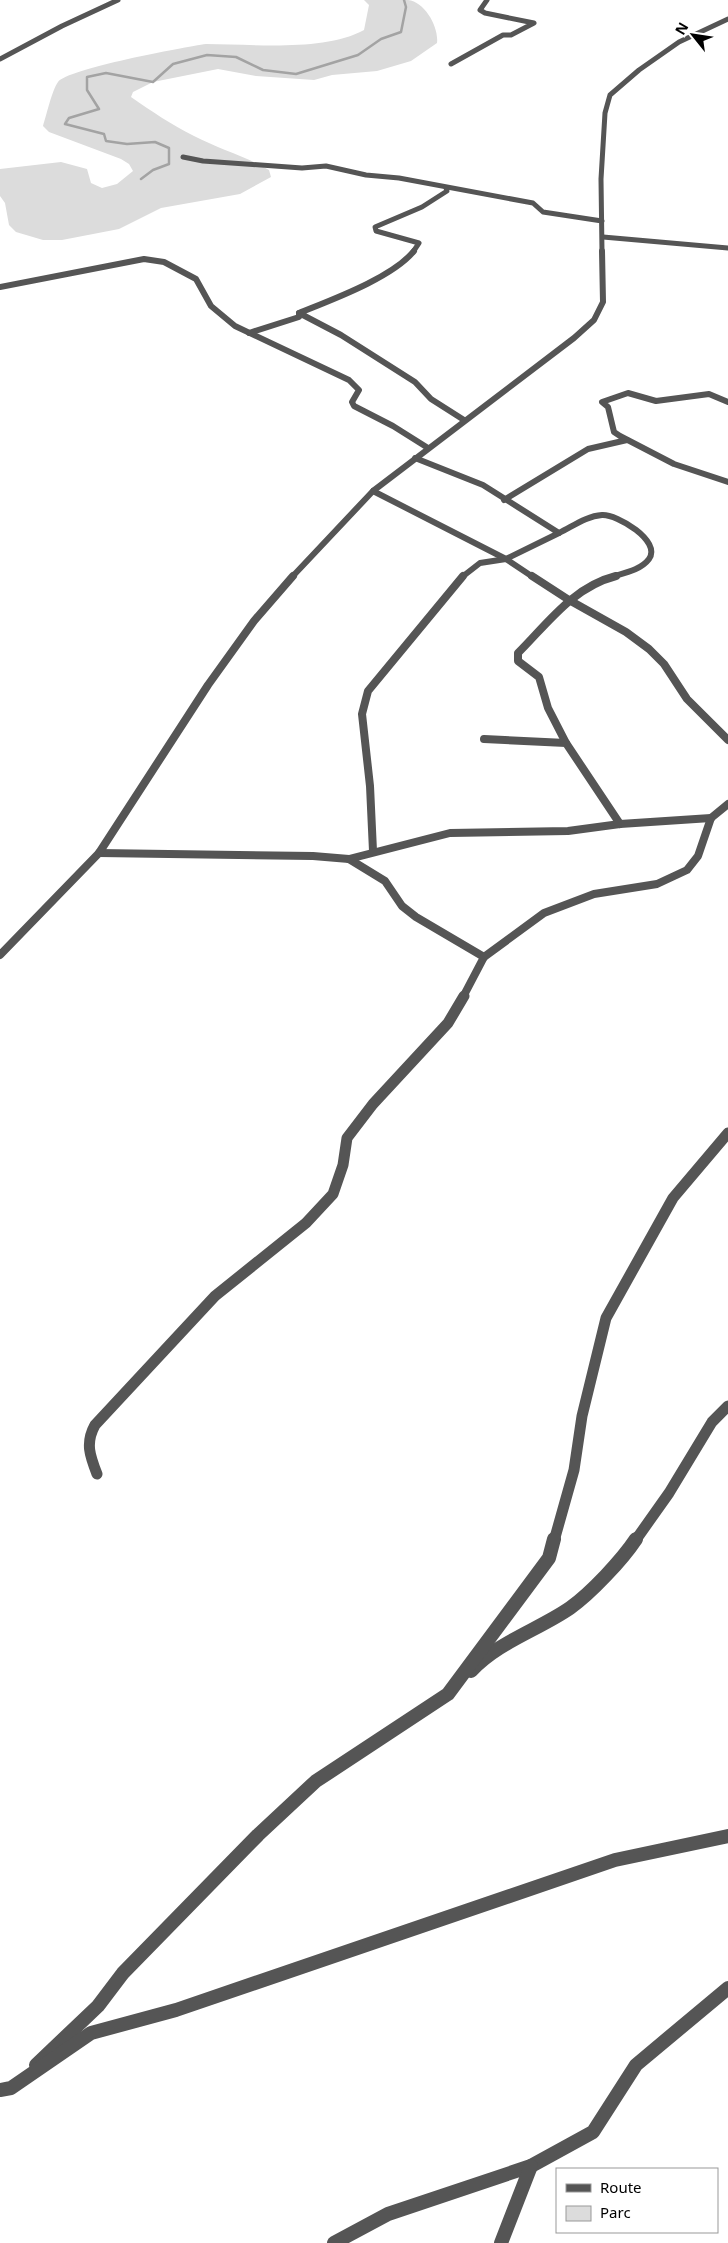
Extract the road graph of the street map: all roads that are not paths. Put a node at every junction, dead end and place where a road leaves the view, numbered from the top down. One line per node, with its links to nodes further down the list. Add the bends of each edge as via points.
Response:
1 (118, 0): 4 (street)
2 (487, 0): 5 (street, via 480,10 485,13 534,23 511,35 503,35)
3 (728, 19): 8 (street, via 679,42 610,95 604,122)
4 (0, 59)
5 (451, 64)
6 (183, 157): 7 (street, via 302,168 326,166)
7 (446, 188): 8 (street, via 533,203 548,213); 12 (street, via 442,195 375,227 376,231 419,243 410,254 384,274)
8 (602, 221): 9 (street)
9 (603, 238): 10 (street); 15 (street, via 603,302 594,320)
10 (728, 248)
11 (0, 287): 13 (street, via 155,260 196,279 211,306)
12 (299, 313): 13 (street, via 299,317); 15 (street, via 415,382 431,399)
13 (249, 333): 17 (street, via 349,380 359,390 352,402 354,406)
14 (728, 402): 16 (street, via 709,394 656,401 628,392 602,402 608,407 614,432)
15 (464, 420): 17 (street)
16 (627, 440): 19 (street, via 674,464); 21 (street, via 588,449)
17 (428, 448): 18 (street)
18 (415, 458): 20 (street); 21 (street, via 483,485)
19 (728, 482)
20 (373, 491): 23 (street); 32 (street, via 254,621 208,685)
21 (504, 500): 22 (street)
22 (559, 533): 23 (street); 24 (street, via 594,517 616,517 631,525 653,552 639,568 592,584)
23 (506, 559): 24 (street); 31 (street, via 480,563 466,572 368,691 362,714)
24 (569, 600): 26 (street, via 649,649 664,664 687,698); 27 (street, via 518,653 518,661 538,677 548,708)
25 (484, 739): 27 (street)
26 (728, 740)
27 (566, 743): 30 (street)
28 (728, 804): 29 (street)
29 (711, 818): 30 (street); 35 (street, via 698,856 687,870 657,884 594,894 544,913)
30 (620, 824): 31 (street, via 568,832 450,833)
31 (373, 851): 33 (street)
32 (99, 853): 33 (street); 34 (street)
33 (349, 859): 35 (street, via 385,881 402,906 416,917)
34 (0, 955)
35 (484, 957): 38 (street, via 448,1024 373,1104 347,1138 333,1194 306,1223 215,1296 95,1425 88,1436 87,1448)
36 (728, 1132): 39 (street, via 673,1198 606,1318 582,1416 574,1470 549,1558)
37 (728, 1406): 39 (street, via 712,1422 669,1493 624,1557 571,1607 484,1657)
38 (97, 1474)
39 (448, 1694): 42 (street, via 316,1781 136,1959 98,2006)
40 (728, 1836): 42 (street, via 615,1860 185,2007 91,2033)
41 (728, 1988): 44 (street, via 636,2065 593,2132)
42 (5, 2089): 43 (street)
43 (0, 2099)
44 (531, 2166): 45 (street, via 388,2214); 46 (street)
45 (334, 2243)
46 (501, 2243)

